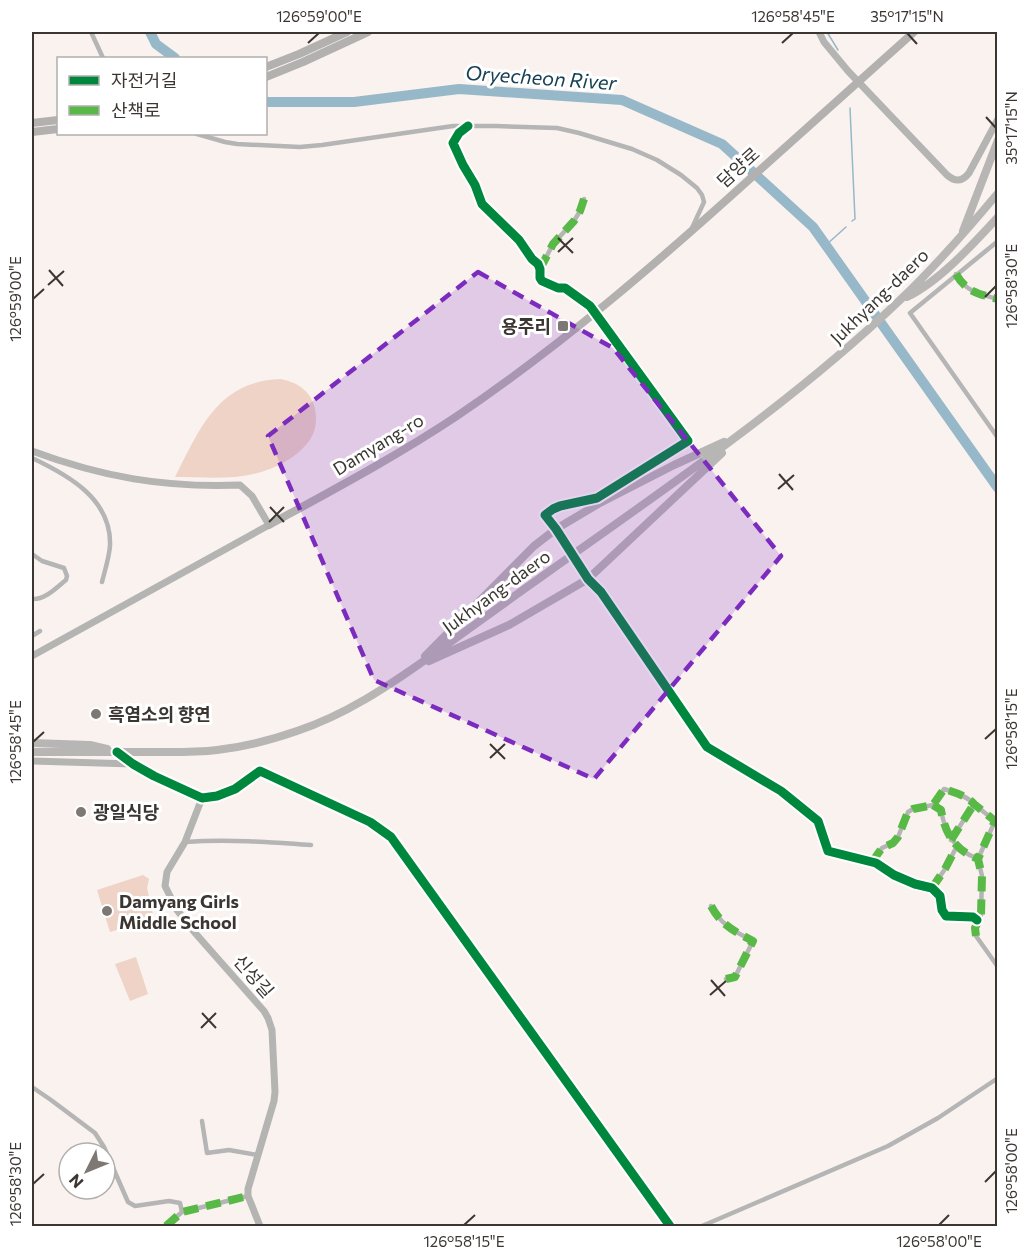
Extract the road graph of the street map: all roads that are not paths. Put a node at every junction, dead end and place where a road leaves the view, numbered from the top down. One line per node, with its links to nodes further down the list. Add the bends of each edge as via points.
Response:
1 (91, 32): 7 (street)
2 (347, 32): 6 (highway)
3 (368, 32): 6 (highway)
4 (819, 32): 10 (street, via 848,71 954,180 969,173)
5 (914, 32): 20 (highway, 담양로)
6 (331, 44): 8 (highway); 9 (highway)
7 (104, 57)
8 (267, 68)
9 (267, 76)
10 (998, 119)
11 (57, 120): 12 (highway)
12 (32, 123)
13 (468, 126): 16 (street, via 300,147 237,144); 22 (street, via 557,128 644,154 681,175 702,195 704,202); 25 (street, via 453,143 482,204 519,240)
14 (57, 129): 15 (highway)
15 (32, 132)
16 (200, 135)
17 (998, 140): 23 (main road)
18 (998, 192): 23 (main road, Jukhyang-daero)
19 (584, 199): 25 (street, via 574,221 553,244)
20 (711, 214): 22 (highway, Damyang-ro)
21 (998, 217): 28 (main road, via 935,279)
22 (689, 233): 35 (highway, Damyang-ro, via 580,326 456,416 365,473)
23 (961, 237): 28 (main road, Jukhyang-daero)
24 (998, 241): 26 (street)
25 (540, 269): 29 (street, via 542,281 565,288)
26 (956, 274): 27 (street, via 972,292); 32 (street, via 910,313)
27 (998, 299)
28 (901, 300): 31 (main road, Jukhyang-daero)
29 (590, 306)
30 (603, 323): 36 (street, via 688,441 597,498 549,512 545,515)
31 (743, 433): 36 (main road, via 598,504); 40 (main road); 46 (main road, Jukhyang-daero)
32 (998, 438)
33 (32, 451): 35 (street, via 93,471 142,481 188,486 240,485 252,496)
34 (32, 458): 41 (street, via 74,480 104,514 110,544)
35 (269, 525): 45 (street, Damyang-ro)
36 (556, 529): 37 (street); 46 (main road, via 534,546)
37 (565, 543)
38 (32, 554): 42 (street, via 64,568 67,576 45,597)
39 (580, 566): 40 (street)
40 (588, 579): 46 (main road, via 509,625); 60 (street, via 707,747 780,791 818,821 828,851)
41 (102, 582)
42 (32, 599)
43 (40, 631): 44 (street)
44 (32, 636)
45 (32, 656)
46 (411, 670): 49 (main road, Jukhyang-daero, via 329,719 270,739 216,750)
47 (32, 743): 49 (main road, Jukhyang-daero, via 90,745)
48 (32, 752): 49 (main road, Jukhyang-daero)
49 (117, 752): 51 (street)
50 (32, 761): 51 (street)
51 (133, 764): 52 (street)
52 (202, 798): 56 (street, 신성길); 74 (street, via 235,789 260,771 370,822 391,837)
53 (974, 804): 54 (street, via 944,789); 55 (street); 59 (street, via 995,821)
54 (933, 805): 55 (street, via 940,810); 60 (street, via 908,812 898,837 882,848)
55 (951, 840): 58 (street)
56 (185, 842): 57 (street); 69 (street, 신성길, via 167,872 165,886 169,896 193,930 264,1011 272,1030 274,1101)
57 (311, 845)
58 (957, 846): 59 (street); 61 (street)
59 (978, 859): 63 (street, via 982,876)
60 (873, 862): 61 (street, via 894,875)
61 (932, 888): 63 (street, via 940,896 946,916)
62 (711, 906): 65 (street, via 730,929 753,941 735,977)
63 (978, 920): 64 (street, via 976,936)
64 (998, 967)
65 (726, 979)
66 (998, 1078): 75 (street, via 888,1146)
67 (32, 1087): 71 (street, via 95,1133 128,1202 135,1206 180,1203)
68 (202, 1121): 69 (street, via 207,1153 229,1150)
69 (257, 1155): 70 (street, 신성길)
70 (248, 1196): 71 (street); 73 (street)
71 (182, 1212): 72 (street)
72 (166, 1227)
73 (260, 1227)
74 (669, 1227)
75 (702, 1227)

